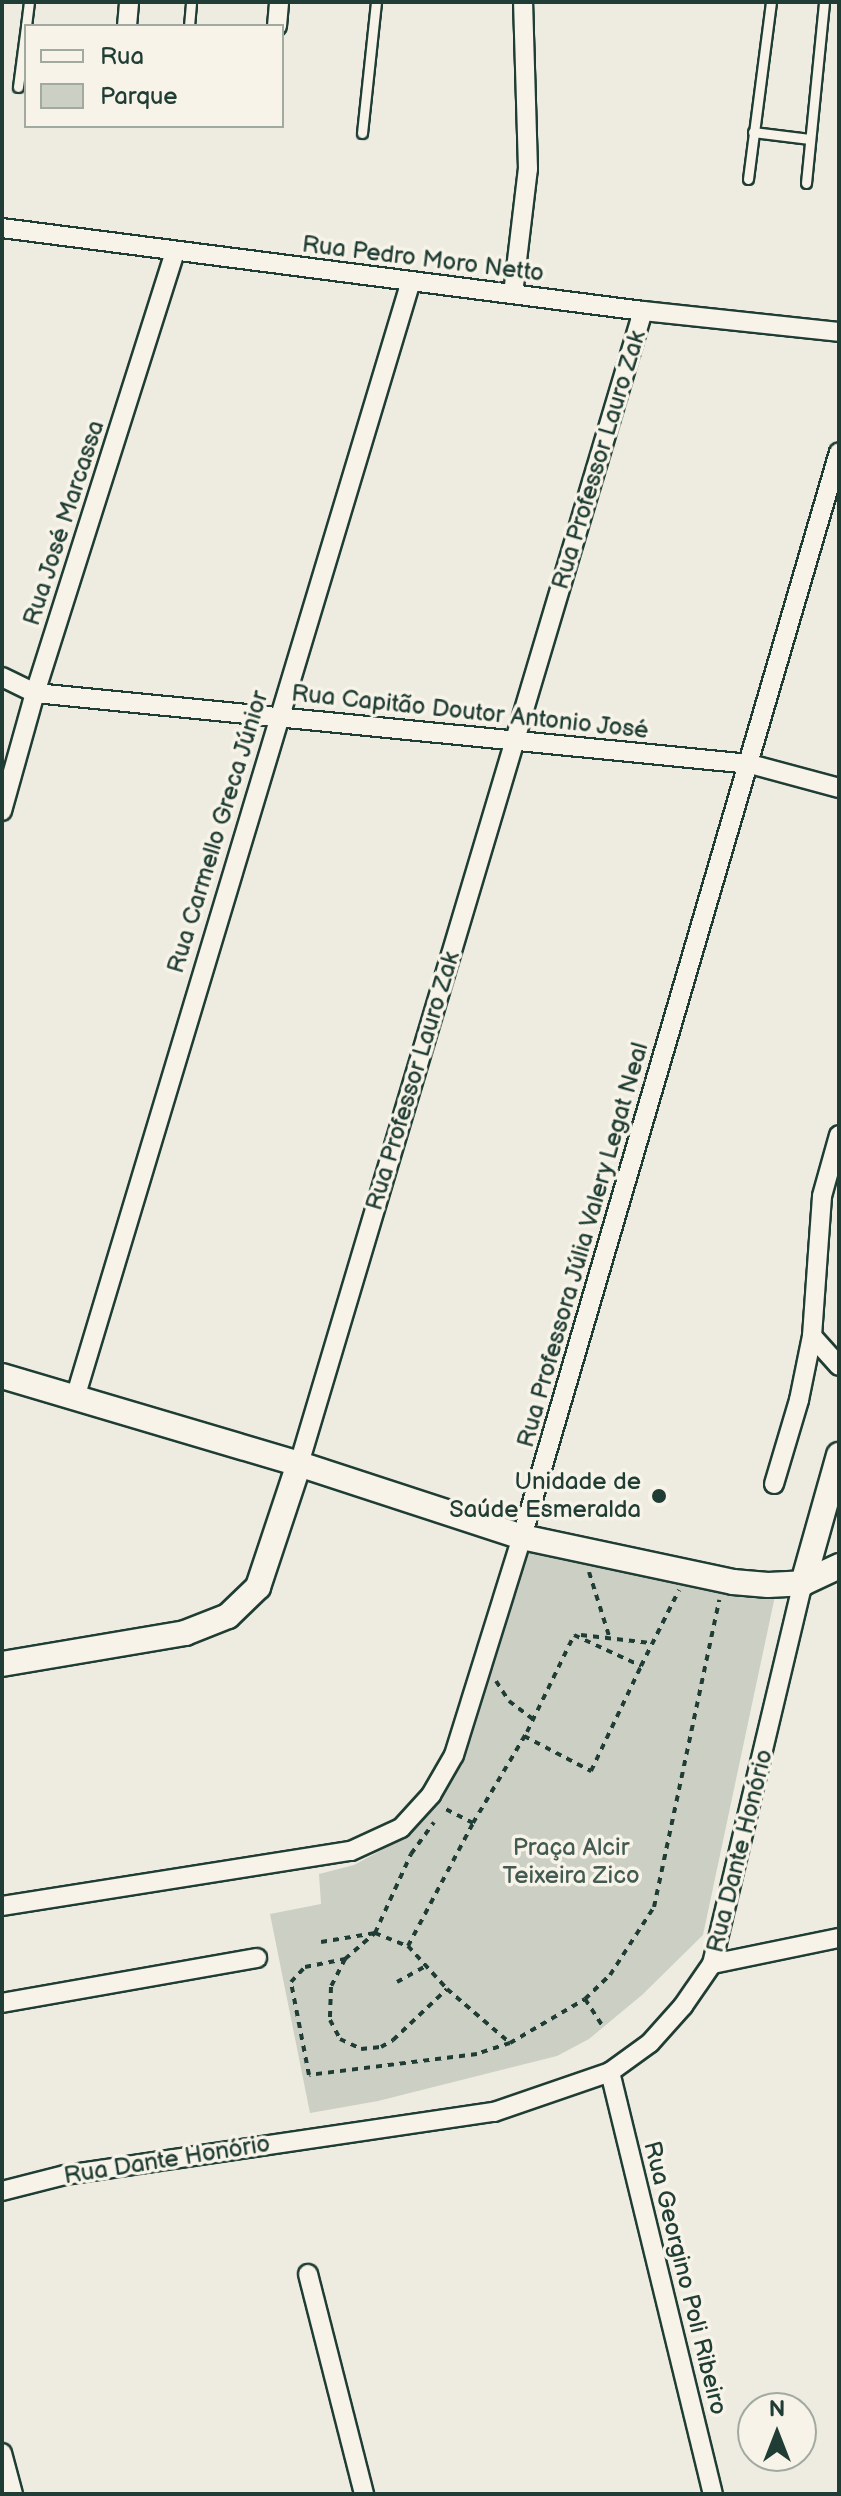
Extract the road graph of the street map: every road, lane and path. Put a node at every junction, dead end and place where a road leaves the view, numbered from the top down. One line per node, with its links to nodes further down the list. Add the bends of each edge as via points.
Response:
1 (29, 2): 9 (lane)
2 (129, 2): 10 (street)
3 (191, 2): 11 (lane)
4 (279, 2): 12 (street)
5 (376, 2): 16 (lane)
6 (523, 2): 23 (street, via 528,169)
7 (771, 2): 15 (lane)
8 (824, 2): 17 (lane)
9 (26, 24)
10 (127, 24)
11 (189, 24)
12 (277, 24)
13 (24, 41): 14 (lane)
14 (18, 87)
15 (753, 132): 17 (lane); 18 (lane)
16 (362, 133)
17 (810, 139): 19 (lane)
18 (748, 179)
19 (806, 183)
20 (2, 228): 21 (street, Rua Pedro Moro Netto)
21 (175, 252): 22 (street, Rua Pedro Moro Netto); 28 (street, Rua José Marcassa)
22 (411, 281): 23 (street, Rua Pedro Moro Netto); 29 (street, Rua Carmello Greca Júnior)
23 (513, 294): 24 (street, Rua Pedro Moro Netto)
24 (643, 311): 25 (street, Rua Pedro Moro Netto); 30 (street, Rua Professor Lauro Zak)
25 (839, 332)
26 (839, 452): 31 (street, Rua Professora Júlia Valery Legat Neal)
27 (2, 677): 28 (street, Rua Capitão Doutor Antonio José)
28 (35, 693): 29 (street, Rua Capitão Doutor Antonio José); 33 (street, Rua José Marcassa)
29 (277, 717): 30 (street, Rua Capitão Doutor Antonio José); 38 (street, Rua Carmello Greca Júnior)
30 (514, 741): 31 (street, Rua Capitão Doutor Antonio José); 40 (street, Rua Professor Lauro Zak)
31 (750, 764): 32 (street, Rua Capitão Doutor Antonio José); 42 (street, Rua Professora Júlia Valery Legat Neal)
32 (839, 788)
33 (2, 811)
34 (839, 1135): 35 (street, via 822,1196)
35 (812, 1336): 36 (street); 41 (street)
36 (834, 1361)
37 (2, 1376): 38 (street)
38 (75, 1398): 40 (street)
39 (839, 1455): 46 (street, Rua Dante Honório)
40 (299, 1464): 42 (street); 51 (street, Rua Professor Lauro Zak, via 258,1587 228,1616 185,1633)
41 (774, 1484)
42 (522, 1537): 46 (street, via 733,1582); 57 (street, Rua Professora Júlia Valery Legat Neal, via 454,1755 431,1795 401,1828 351,1851)
43 (586, 1562): 49 (path)
44 (839, 1566): 46 (street)
45 (682, 1583): 50 (path)
46 (803, 1583): 64 (street, Rua Dante Honório)
47 (721, 1590): 68 (path, via 654,1907 610,1975)
48 (574, 1635): 49 (path); 52 (path); 54 (path)
49 (610, 1639): 50 (path)
50 (652, 1643): 52 (path)
51 (2, 1664)
52 (641, 1666): 55 (path, via 591,1771)
53 (490, 1672): 54 (path, via 509,1701)
54 (533, 1719): 55 (path)
55 (524, 1736): 56 (path)
56 (473, 1823): 58 (path, via 445,1806 411,1854); 61 (path)
57 (2, 1906)
58 (375, 1933): 60 (path); 61 (path); 63 (path)
59 (839, 1938): 64 (street)
60 (321, 1942)
61 (408, 1946): 65 (path)
62 (257, 1958): 69 (street)
63 (345, 1959): 67 (path, via 331,1987 330,2020 340,2039 361,2049 393,2040); 71 (path, via 305,1967 291,1982 309,2075 477,2054)
64 (712, 1964): 72 (street, Rua Dante Honório, via 650,2043)
65 (426, 1966): 66 (path); 67 (path)
66 (397, 1982)
67 (447, 1989): 71 (path)
68 (585, 1999): 70 (path); 71 (path)
69 (2, 2003)
70 (603, 2027)
71 (510, 2043)
72 (610, 2072): 73 (street, Rua Dante Honório, via 494,2112 65,2175); 78 (street, Rua Georgino Poli Ribeiro)
73 (2, 2191)
74 (308, 2274): 77 (street)
75 (2, 2453): 76 (street)
76 (13, 2494)
77 (364, 2494)
78 (713, 2494)

